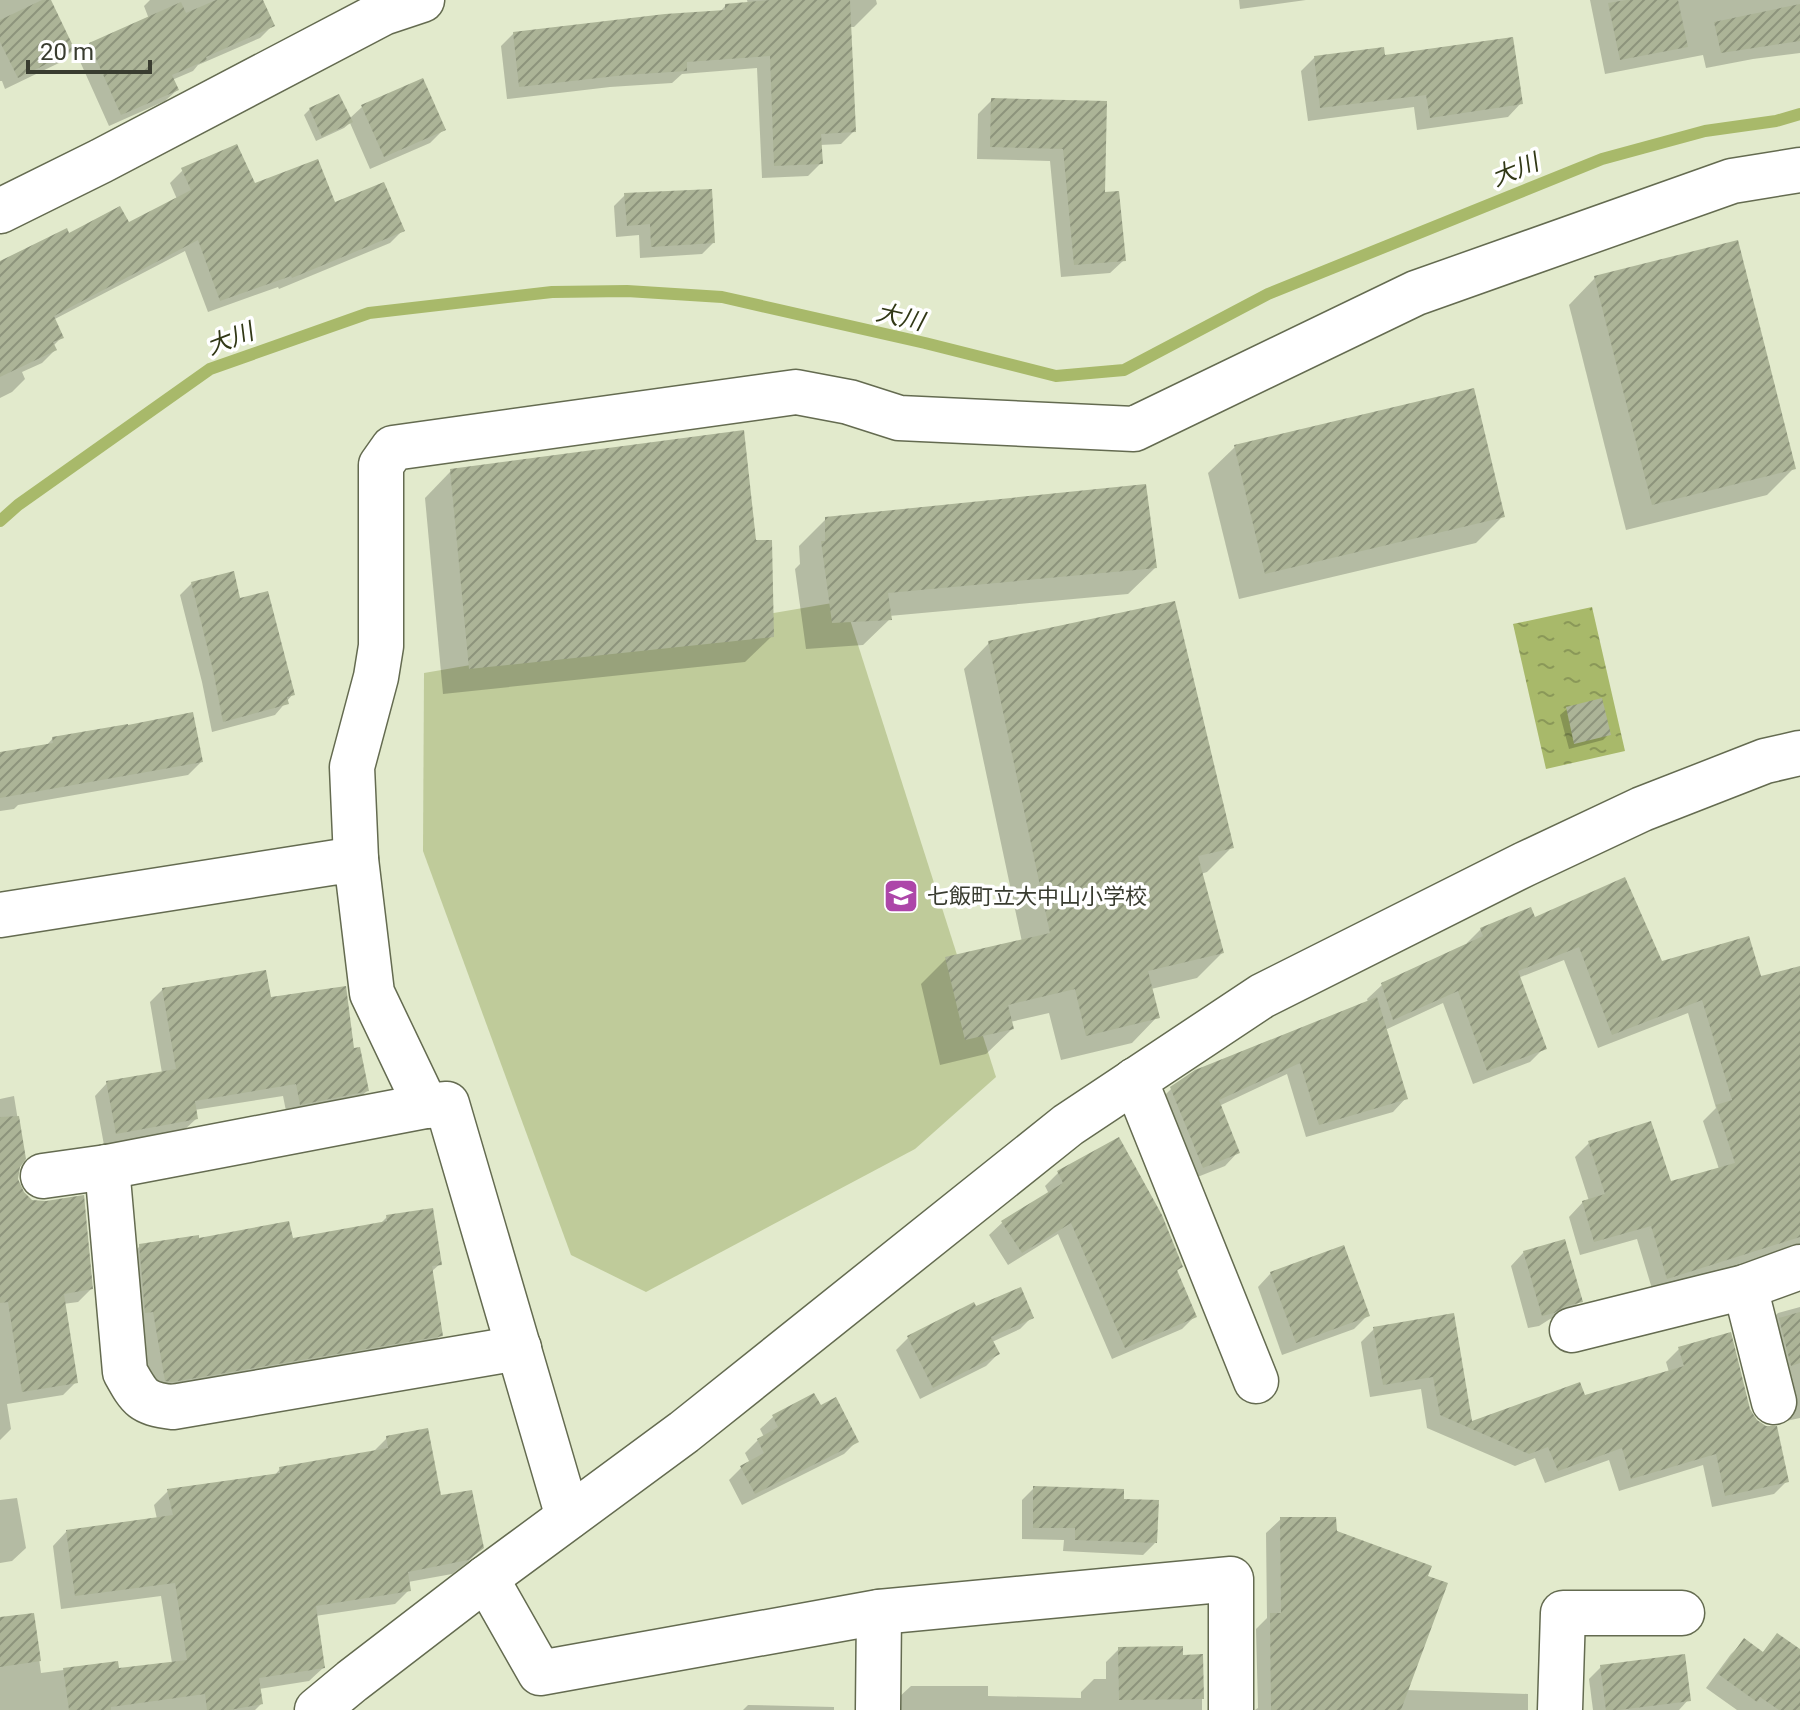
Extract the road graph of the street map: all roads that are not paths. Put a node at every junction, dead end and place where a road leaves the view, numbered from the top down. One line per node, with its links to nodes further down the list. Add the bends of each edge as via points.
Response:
1 (422, 0): 3 (street, via 383,13)
2 (1800, 170): 5 (street, via 1732,181 1416,293 1134,429 899,418 796,392 393,448 381,465 381,646 352,767)
3 (0, 211)
4 (1800, 753): 7 (street, via 1765,761 1642,809 1525,864 1262,996)
5 (356, 859): 6 (street); 8 (street, via 372,993)
6 (0, 915)
7 (1135, 1080): 15 (street); 17 (street, via 1068,1125 684,1432)
8 (426, 1106): 9 (street); 14 (street, via 447,1104)
9 (107, 1167): 10 (street); 14 (street, via 125,1372 138,1396 157,1405 173,1407)
10 (43, 1176)
11 (1800, 1267): 12 (street)
12 (1745, 1287): 13 (street); 16 (street)
13 (1572, 1330)
14 (519, 1348): 17 (street)
15 (1256, 1381)
16 (1774, 1402)
17 (568, 1517): 18 (street)
18 (486, 1578): 19 (street, via 540,1673); 21 (street)
19 (879, 1612): 22 (street); 23 (street, via 1231,1579)
20 (1682, 1613): 24 (street, via 1563,1613)
21 (317, 1710)
22 (878, 1710)
23 (1231, 1710)
24 (1560, 1710)

